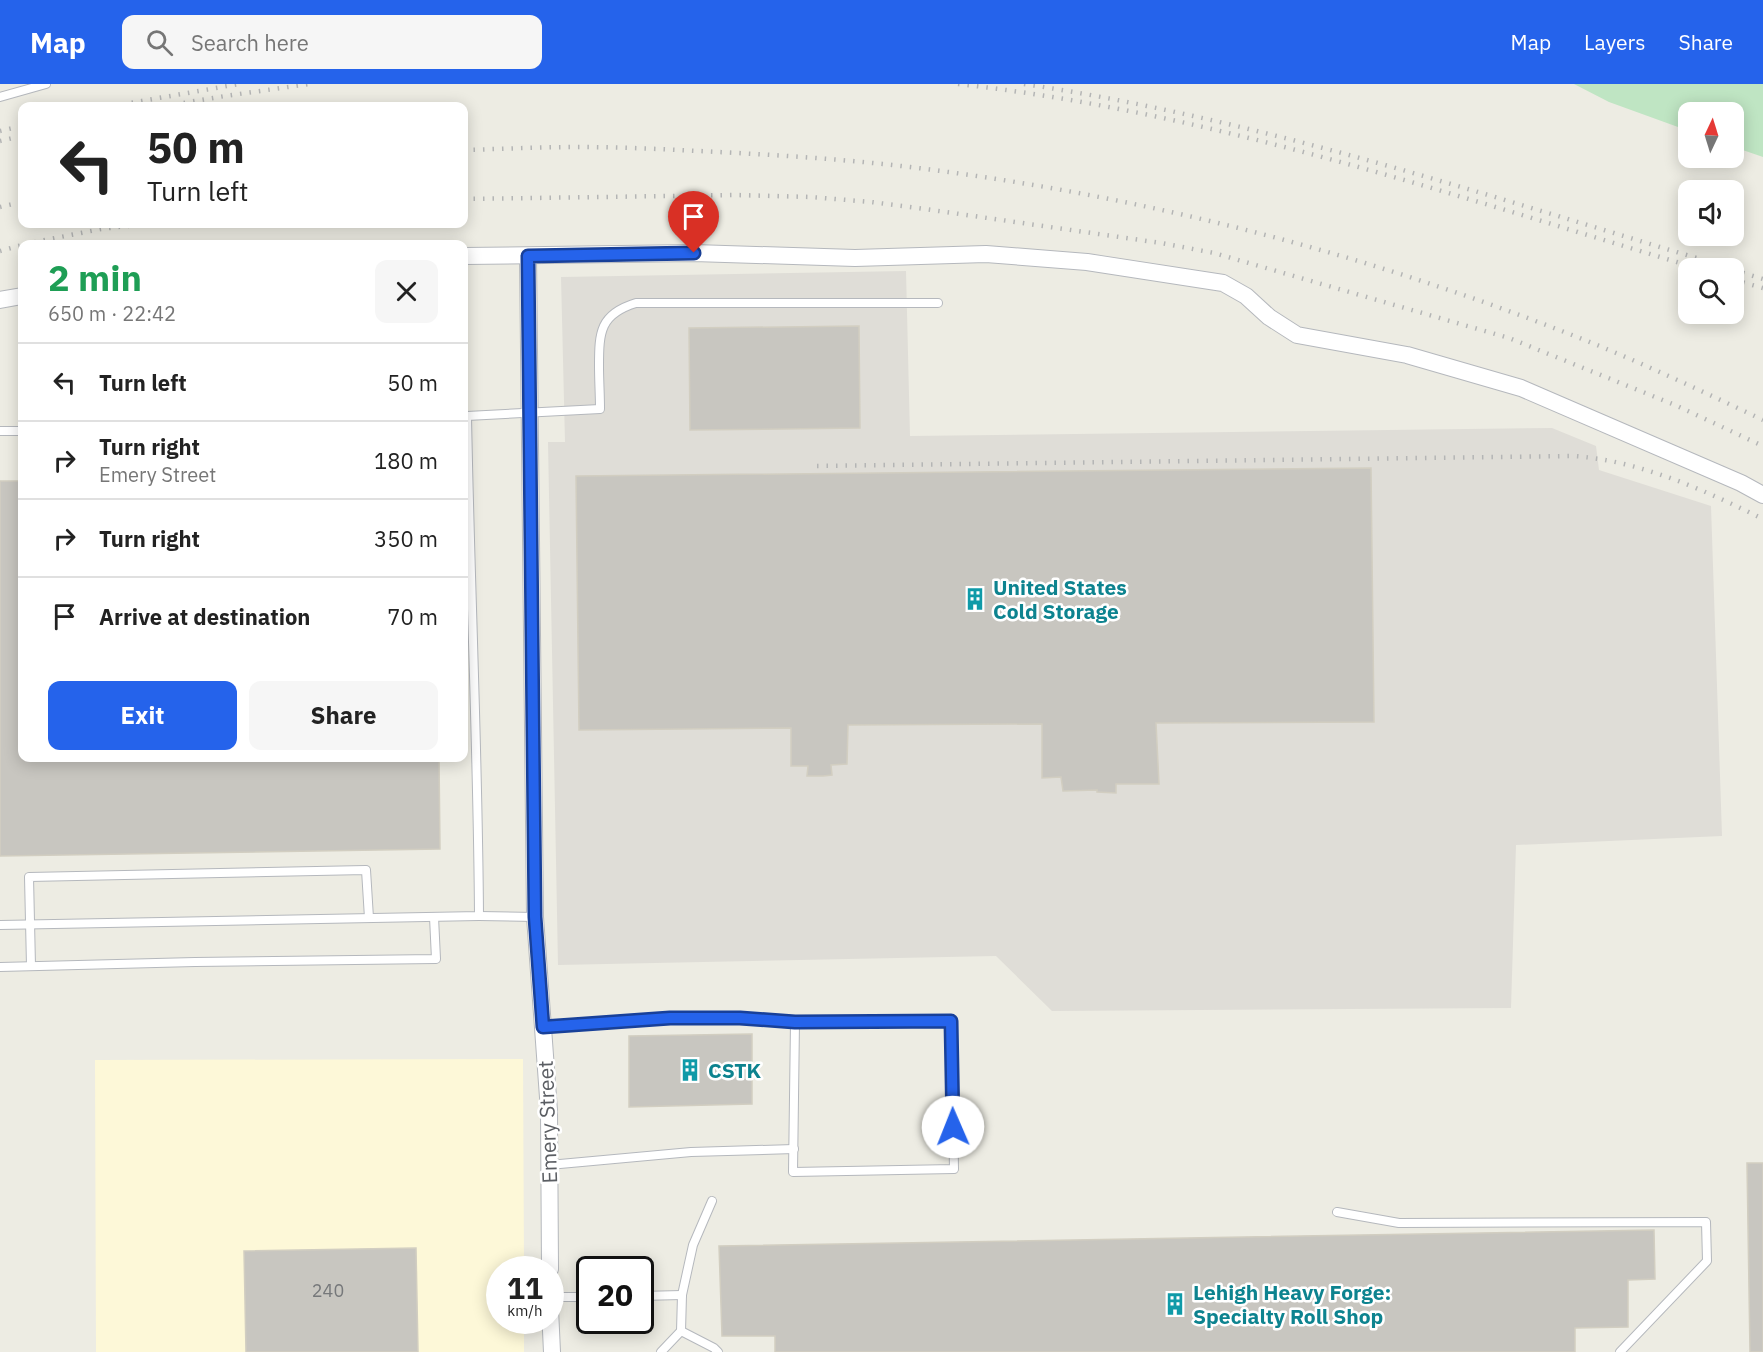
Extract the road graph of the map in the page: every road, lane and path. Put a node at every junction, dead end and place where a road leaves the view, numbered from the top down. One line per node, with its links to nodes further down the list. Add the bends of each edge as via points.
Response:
1 (46, 84): 2 (lane)
2 (0, 97)
3 (468, 255): 4 (street)
4 (528, 256): 8 (street, Emery Street); 12 (street, via 694,253 855,258 986,254 1087,262 1223,282 1297,335 1407,355 1521,388)
5 (18, 297): 6 (street)
6 (0, 300)
7 (938, 303): 8 (lane, via 636,303 621,308 601,330 600,409)
8 (529, 414): 9 (lane); 16 (street, Emery Street)
9 (468, 416)
10 (0, 431): 11 (lane)
11 (18, 431)
12 (1763, 495)
13 (468, 516): 15 (lane)
14 (434, 916): 15 (lane); 17 (lane); 20 (lane, via 436,959)
15 (479, 916): 16 (lane)
16 (535, 917): 23 (street, Emery Street)
17 (369, 918): 18 (lane); 18 (lane, via 366,870 29,877)
18 (30, 924): 19 (lane); 20 (lane)
19 (0, 925)
20 (31, 966): 21 (lane)
21 (0, 967)
22 (795, 1022): 23 (lane, via 670,1018); 24 (lane); 24 (lane, via 951,1021 954,1169 793,1172)
23 (543, 1027): 25 (street, Emery Street)
24 (794, 1149): 25 (lane, via 691,1152)
25 (549, 1165): 28 (street, Emery Street)
26 (712, 1202): 29 (lane, via 693,1245)
27 (1337, 1212): 36 (lane, via 1399,1223 1706,1222 1707,1261)
28 (550, 1256)
29 (682, 1295): 30 (lane); 31 (lane)
30 (654, 1296)
31 (681, 1331): 34 (lane); 35 (lane)
32 (551, 1334): 33 (street)
33 (552, 1352)
34 (661, 1352)
35 (718, 1352)
36 (1620, 1352)

